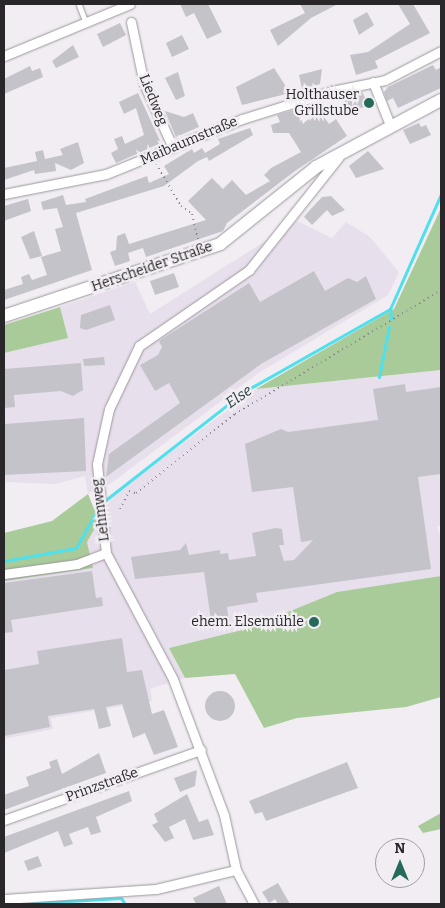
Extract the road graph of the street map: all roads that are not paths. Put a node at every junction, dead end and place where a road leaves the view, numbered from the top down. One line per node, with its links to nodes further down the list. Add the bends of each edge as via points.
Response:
1 (79, 4): 3 (lane)
2 (130, 4): 3 (street)
3 (86, 22): 6 (street)
4 (130, 22): 10 (street, Liedweg, via 144,84)
5 (441, 51): 7 (street, Maibaumstraße, via 385,80)
6 (4, 56)
7 (373, 82): 9 (street); 10 (street, Maibaumstraße, via 242,119)
8 (441, 100): 9 (main road, Herscheider Straße)
9 (390, 126): 11 (main road, Herscheider Straße)
10 (173, 148): 12 (street, Maibaumstraße, via 106,174)
11 (342, 153): 13 (main road, Herscheider Straße, via 308,173 237,233 201,252); 14 (street, Lehmweg, via 249,270 139,346 109,409 96,464)
12 (4, 194)
13 (4, 316)
14 (106, 553): 15 (street, via 76,564); 16 (street, Lehmweg, via 173,680)
15 (4, 574)
16 (201, 750): 17 (street, Prinzstraße); 18 (street, Lehmweg)
17 (4, 820)
18 (234, 866): 19 (street, via 156,889); 20 (street, Lehmweg)
19 (4, 899)
20 (254, 904)

